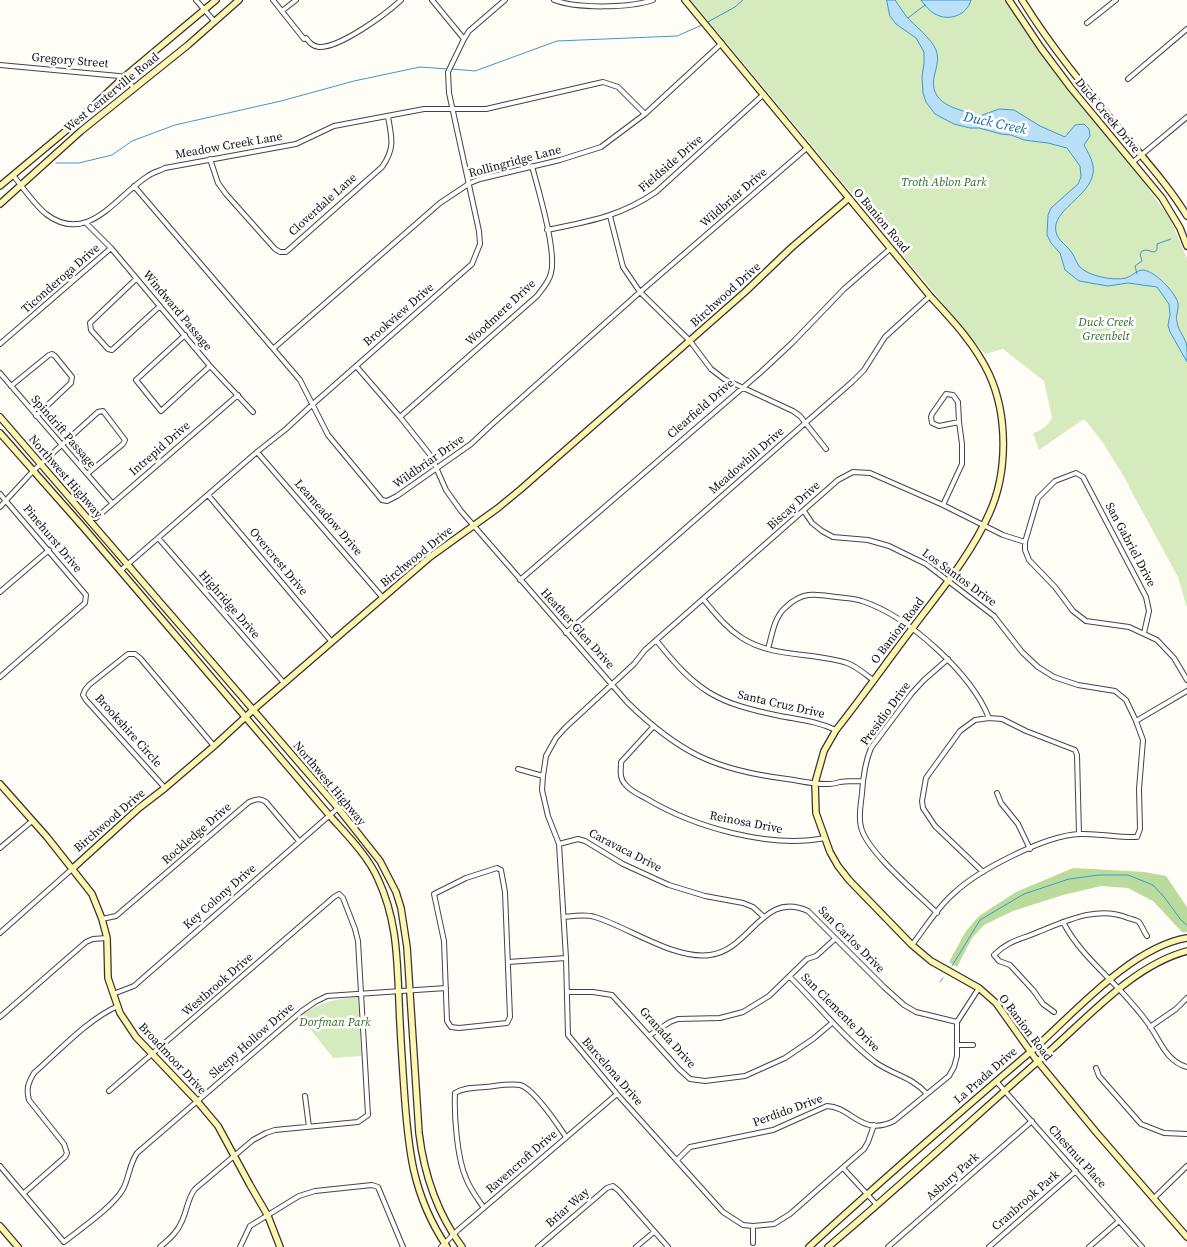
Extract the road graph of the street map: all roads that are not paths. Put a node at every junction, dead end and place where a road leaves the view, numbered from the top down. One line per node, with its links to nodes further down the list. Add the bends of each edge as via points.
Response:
1 (196, 0): 15 (street)
2 (216, 0): 15 (main road, West Centerville Road)
3 (239, 0): 17 (main road, West Centerville Road)
4 (273, 0): 16 (street)
5 (296, 0): 16 (street)
6 (401, 0): 16 (street, via 368,26 320,47 304,39)
7 (432, 0): 20 (street)
8 (505, 0): 20 (street, Brookview Drive)
9 (554, 0): 10 (street, via 574,6 624,6)
10 (653, 0)
11 (685, 0): 21 (main road, O Banion Road)
12 (1009, 0): 36 (main road, Duck Creek Drive, via 1071,88)
13 (1022, 0): 34 (main road, Duck Creek Drive, via 1050,43)
14 (1116, 0): 18 (street)
15 (205, 10): 17 (street); 23 (main road, West Centerville Road)
16 (282, 12)
17 (215, 22): 25 (main road, West Centerville Road)
18 (1087, 23)
19 (1187, 29): 24 (street)
20 (464, 39): 27 (street, Brookview Drive, via 447,79)
21 (722, 44): 26 (main road, O Banion Road); 28 (street, Rollingridge Lane)
22 (0, 65): 23 (street, Gregory Street)
23 (124, 77): 25 (street, Gregory Street); 31 (main road, West Centerville Road)
24 (1128, 79)
25 (134, 88): 32 (main road, West Centerville Road)
26 (764, 94): 33 (main road, O Banion Road); 45 (street, Fieldside Drive, via 656,192)
27 (453, 110): 28 (street, Meadow Creek Lane, via 486,109 603,82 618,86); 29 (street, Meadow Creek Lane, via 424,109); 39 (street, Brookview Drive)
28 (644, 114): 37 (street, Rollingridge Lane, via 601,148)
29 (388, 117): 35 (street, Meadow Creek Lane, via 334,126 296,144); 35 (street, Cloverdale Lane, via 391,148 382,167 286,252 274,249 226,194 218,183)
30 (1187, 117): 34 (street)
31 (74, 124): 32 (main road); 38 (main road, West Centerville Road)
32 (81, 131): 40 (main road, West Centerville Road)
33 (808, 148): 43 (main road, O Banion Road); 53 (street, Wildbriar Drive)
34 (1141, 156): 36 (street); 46 (main road, Duck Creek Drive)
35 (210, 159): 42 (street, Meadow Creek Lane, via 165,168)
36 (1133, 162): 49 (main road, Duck Creek Drive, via 1162,198)
37 (532, 166): 39 (street, Rollingridge Lane); 48 (street, Woodmere Drive)
38 (14, 175): 40 (street); 41 (main road, West Centerville Road)
39 (470, 183): 59 (street, Rollingridge Lane, via 440,202); 61 (street, Brookview Drive, via 480,244 472,264)
40 (21, 185): 44 (main road, West Centerville Road); 47 (street, via 51,217 74,224)
41 (0, 186)
42 (134, 186): 47 (street, Meadow Creek Lane, via 99,217); 59 (street, Wildbriar Drive)
43 (849, 198): 51 (main road, O Banion Road); 57 (main road, Birchwood Drive)
44 (0, 204)
45 (610, 216): 48 (street, Fieldside Drive); 53 (street, via 623,267)
46 (1187, 216)
47 (86, 223): 50 (street, Windward Passage)
48 (547, 230): 70 (street, Woodmere Drive, via 552,255 547,284)
49 (1187, 246)
50 (111, 248): 52 (street, Windward Passage); 58 (street, Ticonderoga Drive)
51 (891, 248): 54 (main road, O Banion Road); 64 (street, Clearfield Drive)
52 (136, 279): 55 (street, Windward Passage); 55 (street, via 90,323 91,330 112,350)
53 (640, 292): 57 (street); 78 (street, Wildbriar Drive, via 472,444)
54 (930, 296): 72 (street, Meadowhill Drive, via 885,337 864,370); 90 (main road, O Banion Road, via 964,334 989,374 997,396 1004,451 1001,473)
55 (160, 306): 56 (street, Windward Passage)
56 (185, 335): 60 (street, Windward Passage); 60 (street, via 136,380 161,411)
57 (690, 341): 64 (street, via 711,369); 89 (main road, Birchwood Drive, via 513,495)
58 (0, 344)
59 (274, 348): 66 (street, Wildbriar Drive, via 300,380)
60 (210, 366): 65 (street, Windward Passage)
61 (356, 366): 66 (street, Brookview Drive); 70 (street, Heather Glen Drive)
62 (0, 373): 63 (street, Spindrift Passage)
63 (11, 386): 68 (street, Spindrift Passage); 68 (street, via 49,355 55,356 72,377 72,383)
64 (742, 387): 72 (street, via 794,410); 96 (street, Clearfield Drive)
65 (238, 395): 67 (street, Windward Passage); 84 (street, Intrepid Drive)
66 (313, 404): 76 (street, Brookview Drive); 78 (street, Wildbriar Drive, via 328,435 382,500 391,501)
67 (253, 412)
68 (36, 416): 74 (street, Spindrift Passage)
69 (0, 417): 77 (main road, Northwest Highway)
70 (400, 417): 78 (street, Heather Glen Drive, via 432,456)
71 (959, 422): 71 (street, via 958,402 946,394 932,414 932,423 939,426); 85 (street, via 962,464)
72 (806, 423): 75 (street); 102 (street, Meadowhill Drive)
73 (0, 433): 79 (main road, Northwest Highway)
74 (62, 445): 77 (street); 80 (street, Spindrift Passage); 80 (street, via 98,412 106,413 125,440)
75 (826, 449)
76 (257, 452): 82 (street, Brookview Drive); 99 (street, Leameadow Drive)
77 (40, 464): 79 (street); 94 (main road, Northwest Highway)
78 (436, 468): 89 (street, Heather Glen Drive, via 446,490)
79 (33, 471): 83 (street); 95 (main road, Northwest Highway)
80 (87, 474): 84 (street, Spindrift Passage)
81 (0, 494): 83 (street, Pinehurst Drive)
82 (208, 495): 91 (street, Brookview Drive); 105 (street, Overcrest Drive)
83 (6, 501): 86 (street); 93 (street, Pinehurst Drive)
84 (112, 503): 88 (street, Intrepid Drive)
85 (943, 505): 87 (street, Biscay Drive, via 881,477 853,472 838,480); 90 (street, Biscay Drive)
86 (0, 507)
87 (804, 511): 97 (street, Los Santos Drive, via 812,523 833,537 868,540 889,546 926,564); 100 (street, Biscay Drive)
88 (96, 518)
89 (473, 524): 96 (street, Heather Glen Drive); 99 (main road, Birchwood Drive)
90 (984, 524): 92 (street, Biscay Drive, via 1003,536); 97 (main road, O Banion Road)
91 (159, 539): 94 (street, Brookview Drive); 111 (street, Highridge Drive)
92 (1025, 542): 103 (street, via 1029,560 1073,611 1086,621 1129,627); 103 (street, San Gabriel Drive, via 1038,498 1054,481 1076,473 1083,477 1146,597 1149,611)
93 (49, 550): 98 (street); 108 (street, Pinehurst Drive, via 87,599)
94 (128, 565): 95 (street, Brookview Drive); 114 (main road, Northwest Highway)
95 (120, 572): 115 (main road, Northwest Highway)
96 (520, 580): 102 (street, Heather Glen Drive)
97 (948, 580): 101 (main road, O Banion Road); 117 (street, Los Santos Drive, via 994,616 1038,667 1054,677 1078,685 1115,691 1126,700)
98 (0, 592)
99 (383, 598): 105 (main road, Birchwood Drive)
100 (703, 599): 104 (street, Biscay Drive); 106 (street, via 723,624 741,638)
101 (911, 629): 106 (street, via 860,600 807,594 780,614); 107 (street); 109 (main road, O Banion Road)
102 (566, 633): 112 (street, Heather Glen Drive)
103 (1144, 633): 110 (street, via 1167,649)
104 (656, 640): 112 (street, Biscay Drive); 119 (street, Santa Cruz Drive, via 684,673 706,692 728,703 821,723)
105 (332, 641): 111 (main road, Birchwood Drive)
106 (768, 648): 109 (street, via 849,664)
107 (948, 658): 116 (street, via 984,704); 123 (street, Presidio Drive, via 912,693 871,748)
108 (0, 677)
109 (873, 680): 119 (main road, O Banion Road)
110 (1187, 680)
111 (284, 683): 114 (main road, Birchwood Drive)
112 (612, 684): 118 (street, Heather Glen Drive); 122 (street, Barcelona Drive, via 556,738 546,756)
113 (1187, 691): 117 (street)
114 (253, 710): 115 (main road, Birchwood Drive); 128 (main road, Northwest Highway)
115 (245, 718): 120 (main road, Birchwood Drive); 129 (main road, Northwest Highway)
116 (989, 718): 131 (street, via 1002,719 1075,750); 138 (street, via 975,720 960,731 926,778 922,801 922,808 935,826)
117 (1136, 721): 131 (street, Los Santos Drive, via 1143,740 1140,834 1137,837)
118 (653, 727): 124 (street, Heather Glen Drive, via 684,749 723,766 756,775); 132 (street, Reinosa Drive, via 621,762 621,777 630,789 685,818 734,833 789,841)
119 (836, 730): 124 (main road, O Banion Road, via 824,751)
120 (214, 746): 126 (main road, Birchwood Drive); 126 (street, Brookshire Circle, via 135,654 128,654 89,685 83,696)
121 (518, 769): 122 (street)
122 (543, 776): 134 (street, Barcelona Drive, via 545,806)
123 (863, 781): 124 (street, Heather Glen Drive); 139 (street, Presidio Drive, via 859,817 865,840)
124 (815, 783): 132 (main road, O Banion Road, via 816,813)
125 (0, 784): 130 (main road, Broadmoor Drive)
126 (165, 788): 137 (main road, Birchwood Drive)
127 (997, 793): 136 (street)
128 (338, 808): 129 (street, Key Colony Drive); 158 (main road, Northwest Highway, via 376,856 396,892 405,930)
129 (330, 816): 133 (street, Key Colony Drive); 159 (main road, Northwest Highway, via 362,854 385,896 395,933)
130 (32, 820): 135 (street); 137 (main road, Broadmoor Drive)
131 (1079, 834): 136 (street, via 1062,836)
132 (824, 838): 149 (main road, O Banion Road, via 849,880)
133 (299, 841): 142 (street, Rockledge Drive, via 266,802 260,799 249,802 116,916); 161 (street, Key Colony Drive, via 134,986)
134 (559, 844): 140 (street, Barcelona Drive); 141 (street, Caravaca Drive, via 578,839 585,841 623,864 668,885 743,903)
135 (0, 848)
136 (1030, 849): 138 (street)
137 (72, 868): 142 (main road, Broadmoor Drive, via 92,894); 144 (street, Birchwood Drive)
138 (982, 872): 139 (street, via 953,894)
139 (937, 913): 149 (street)
140 (564, 917): 141 (street, San Carlos Drive, via 594,916 677,950 709,955 728,949); 151 (street, Barcelona Drive)
141 (764, 917): 148 (street, San Carlos Drive, via 779,907 801,908)
142 (102, 919): 146 (main road, Broadmoor Drive)
143 (1063, 922): 145 (street, via 1099,913 1121,915 1138,922); 154 (street, via 1071,938); 165 (street, via 1012,941 994,955 1010,965 1043,1004)
144 (0, 933)
145 (1147, 936)
146 (107, 938): 161 (main road, Broadmoor Drive, via 108,978); 166 (street, via 86,942)
147 (1187, 938): 154 (main road, La Prada Drive, via 1170,942 1137,958)
148 (835, 939): 153 (street, via 816,956 807,959); 167 (street, San Carlos Drive, via 904,1005 916,1012)
149 (912, 945): 156 (main road, O Banion Road, via 931,961)
150 (1187, 951): 157 (main road, La Prada Drive, via 1142,971)
151 (566, 958): 152 (street); 160 (street, Barcelona Drive)
152 (508, 962): 155 (street, via 510,1016 507,1023 451,1027 447,1021); 155 (street, via 505,892 501,870 497,868 466,878 434,894 444,941)
153 (790, 977): 168 (street, San Clemente Drive); 170 (street, via 769,996 743,1012 720,1018 678,1019)
154 (1110, 980): 157 (street); 173 (main road, La Prada Drive)
155 (446, 988): 158 (street, Sleepy Hollow Drive)
156 (979, 988): 167 (street); 173 (main road, O Banion Road, via 996,1003)
157 (1119, 989): 169 (street); 175 (main road, La Prada Drive)
158 (409, 990): 159 (street, Sleepy Hollow Drive); 206 (main road, Northwest Highway, via 422,1156 430,1187)
159 (398, 992): 162 (street, Sleepy Hollow Drive); 209 (main road, Northwest Highway, via 409,1149 420,1194)
160 (568, 992): 170 (street, Granada Drive, via 612,995); 181 (street, Barcelona Drive, via 568,1035)
161 (113, 994): 164 (main road, Broadmoor Drive)
162 (361, 994): 174 (street, Westbrook Drive, via 355,929 339,894); 184 (street, Sleepy Hollow Drive, via 327,996 315,1002); 187 (street, via 368,1115 358,1122)
163 (1187, 998): 169 (street)
164 (118, 1006): 174 (main road, Broadmoor Drive, via 131,1030); 196 (street, via 92,1022 34,1073 28,1083 29,1100 64,1144 67,1153)
165 (1054, 1012)
166 (0, 1017)
167 (957, 1022): 171 (street)
168 (832, 1023): 170 (street, Granada Drive, via 798,1050 745,1076 705,1080 690,1079); 182 (street, San Clemente Drive, via 876,1062 908,1078)
169 (1150, 1027): 176 (street, via 1172,1060)
170 (650, 1035)
171 (956, 1045): 172 (street); 182 (street, via 957,1056 949,1076)
172 (973, 1045)
173 (1030, 1052): 175 (main road, O Banion Road); 178 (main road, La Prada Drive)
174 (153, 1055): 180 (street, Westbrook Drive); 184 (main road, Broadmoor Drive)
175 (1038, 1061): 179 (main road, La Prada Drive); 198 (main road, O Banion Road)
176 (1187, 1066)
177 (1096, 1068): 188 (street, via 1099,1076 1141,1124 1164,1133)
178 (996, 1081): 179 (street, Chestnut Place); 197 (main road, La Prada Drive)
179 (1004, 1090): 185 (street, Chestnut Place); 199 (main road, La Prada Drive)
180 (109, 1091)
181 (617, 1094): 189 (street, Ravencroft Drive); 191 (street, Barcelona Drive)
182 (927, 1094): 186 (street, via 894,1121)
183 (305, 1096): 187 (street)
184 (197, 1101): 190 (main road, Broadmoor Drive, via 218,1126); 196 (street, Sleepy Hollow Drive, via 132,1161 123,1189 110,1204 64,1242)
185 (1032, 1121): 195 (street, Chestnut Place); 221 (street, Asbury Park)
186 (874, 1125): 191 (street, Perdido Drive, via 827,1106 773,1130 690,1147); 194 (street, via 864,1149)
187 (309, 1127): 190 (street, via 266,1133)
188 (1187, 1134)
189 (566, 1137): 200 (street, Ravencroft Drive); 200 (street, via 527,1087 460,1089 455,1093 464,1174)
190 (234, 1156): 201 (main road, Broadmoor Drive); 211 (street, via 190,1194 182,1222)
191 (677, 1160): 204 (street, Barcelona Drive, via 723,1212 743,1225)
192 (0, 1166): 196 (street)
193 (1187, 1166): 198 (street)
194 (843, 1168): 197 (street); 204 (street, via 790,1214 774,1224)
195 (1076, 1171): 202 (street, Chestnut Place); 222 (street, Cranbrook Park)
196 (24, 1193)
197 (867, 1194): 199 (street); 219 (main road, La Prada Drive)
198 (1154, 1198): 207 (main road, O Banion Road)
199 (877, 1206): 220 (main road, La Prada Drive)
200 (484, 1208): 206 (street, Ravencroft Drive)
201 (268, 1216): 212 (street, via 250,1226); 213 (main road, Broadmoor Drive); 214 (street, via 306,1193 376,1185)
202 (1119, 1220): 223 (street); 224 (street, Chestnut Place)
203 (0, 1226): 210 (main road)
204 (753, 1226): 208 (street)
205 (654, 1232): 216 (street, Briar Way, via 613,1186); 217 (street); 218 (street)
206 (453, 1235): 209 (street, Ravencroft Drive); 215 (main road, Northwest Highway)
207 (1187, 1237)
208 (753, 1244)
209 (444, 1246)
210 (18, 1247)
211 (160, 1247)
212 (240, 1247)
213 (280, 1247)
214 (403, 1247)
215 (462, 1247)
216 (538, 1247)
217 (636, 1247)
218 (668, 1247)
219 (809, 1247)
220 (828, 1247)
221 (888, 1247)
222 (989, 1247)
223 (1089, 1247)
224 (1142, 1247)

